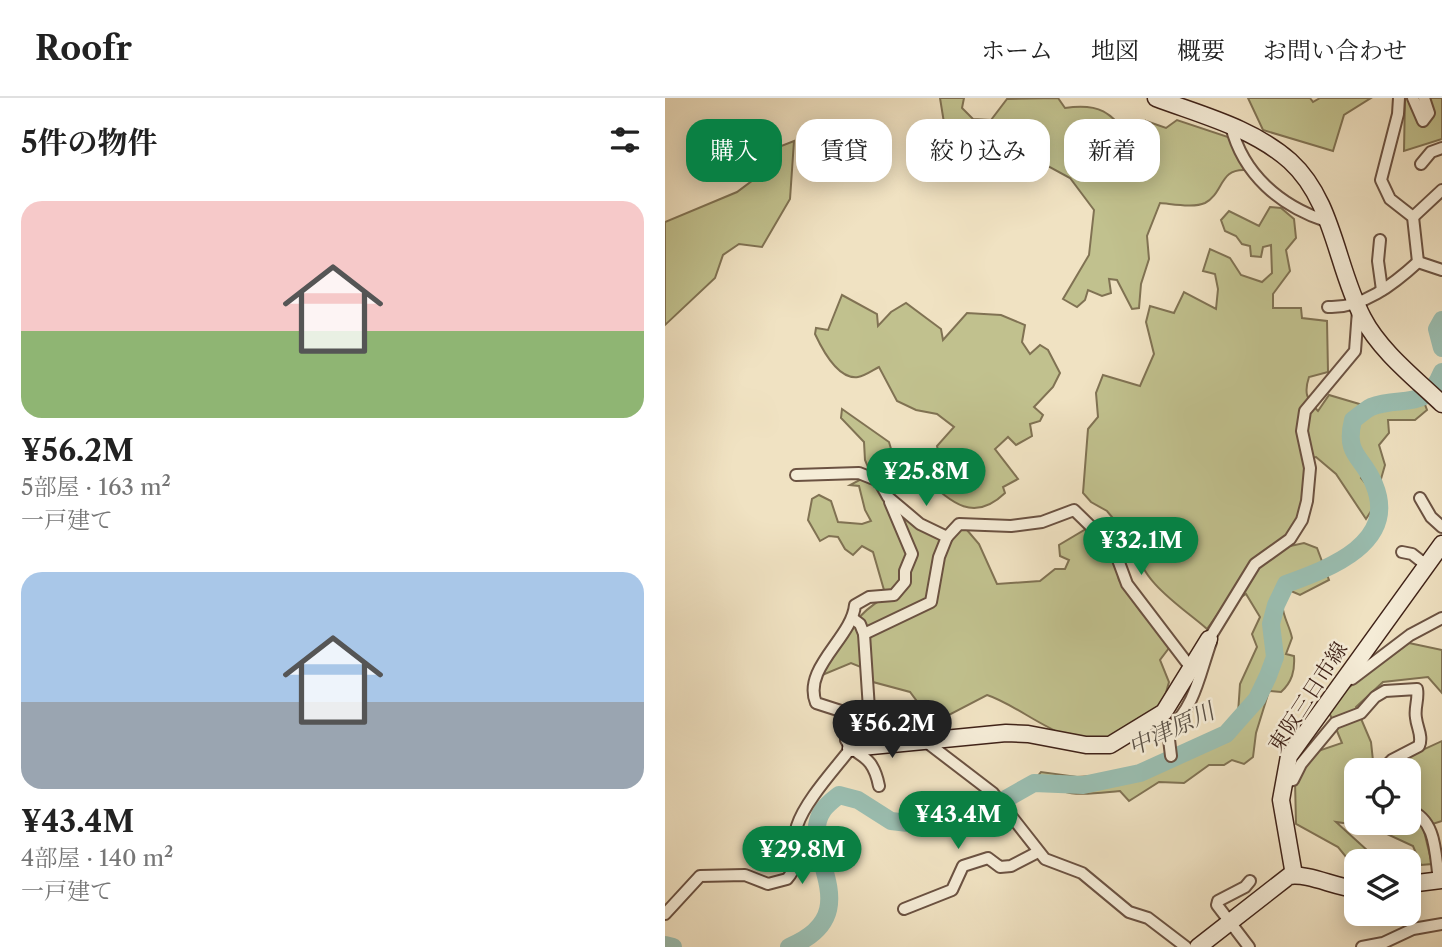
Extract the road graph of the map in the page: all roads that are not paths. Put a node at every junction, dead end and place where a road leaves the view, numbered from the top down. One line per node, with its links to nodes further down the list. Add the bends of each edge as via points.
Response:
1 (1156, 98): 5 (street)
2 (1398, 98): 9 (street, via 1381,180 1390,200)
3 (1413, 98): 4 (street, via 1423,121 1429,113)
4 (1424, 98)
5 (1231, 126): 10 (street, via 1258,139 1295,167 1318,195); 10 (street, via 1238,152 1275,197)
6 (1442, 148): 7 (street)
7 (1421, 164)
8 (1442, 190): 9 (street)
9 (1413, 217): 12 (street)
10 (1326, 221): 16 (street)
11 (1380, 240): 14 (street)
12 (1418, 262): 13 (street); 14 (street)
13 (1442, 270)
14 (1382, 290): 16 (street)
15 (1328, 307): 16 (street)
16 (1357, 307): 17 (street, via 1374,335); 29 (street, via 1355,351 1305,411 1302,431 1310,468 1301,520 1290,539 1255,564)
17 (1441, 403)
18 (796, 475): 19 (street, via 859,473 879,481)
19 (888, 498): 22 (street, via 920,524); 26 (street, via 912,558 899,591 859,601)
20 (1420, 498): 21 (street)
21 (1442, 527)
22 (947, 537): 28 (street, via 931,602); 30 (street, via 959,524 1011,526 1042,522 1074,510 1114,549 1133,594)
23 (1442, 544): 25 (street, 東阪三日市線)
24 (1402, 552): 25 (street)
25 (1426, 565): 31 (street, 東阪三日市線)
26 (852, 618): 28 (street); 32 (street, via 816,676 813,697 816,703 844,712)
27 (1442, 618): 31 (street, via 1410,635 1352,679)
28 (864, 634): 32 (street, via 869,709)
29 (1209, 639): 30 (street); 35 (street, via 1202,677 1184,713 1168,731)
30 (1191, 667): 33 (street, via 1164,712 1111,745 1028,734)
31 (1345, 677): 37 (street, 東阪三日市線, via 1289,756)
32 (852, 723): 34 (street, via 846,733)
33 (928, 739): 34 (street); 40 (street, via 993,793)
34 (851, 748): 38 (street, via 869,759); 47 (street, via 797,826 797,864 787,879 768,884 745,875 700,876)
35 (1171, 756)
36 (1396, 758): 37 (street, via 1419,746 1417,689 1385,691 1361,713 1335,723 1293,780)
37 (1282, 783): 41 (street, 東阪三日市線)
38 (879, 786)
39 (1421, 814): 42 (street, via 1429,823)
40 (1038, 852): 46 (street, via 1011,866 1000,867 988,858 972,862 963,866 952,890); 50 (street, via 1055,864 1082,873 1129,912 1148,918)
41 (1294, 875): 45 (street); 48 (street, via 1285,877)
42 (1441, 880): 44 (street)
43 (1250, 881): 48 (street, via 1218,901)
44 (1421, 882)
45 (1344, 887)
46 (904, 909)
47 (665, 914)
48 (1228, 922): 51 (street); 52 (street)
49 (1442, 924): 53 (street)
50 (1186, 947)
51 (1198, 947)
52 (1249, 947)
53 (1362, 947)

